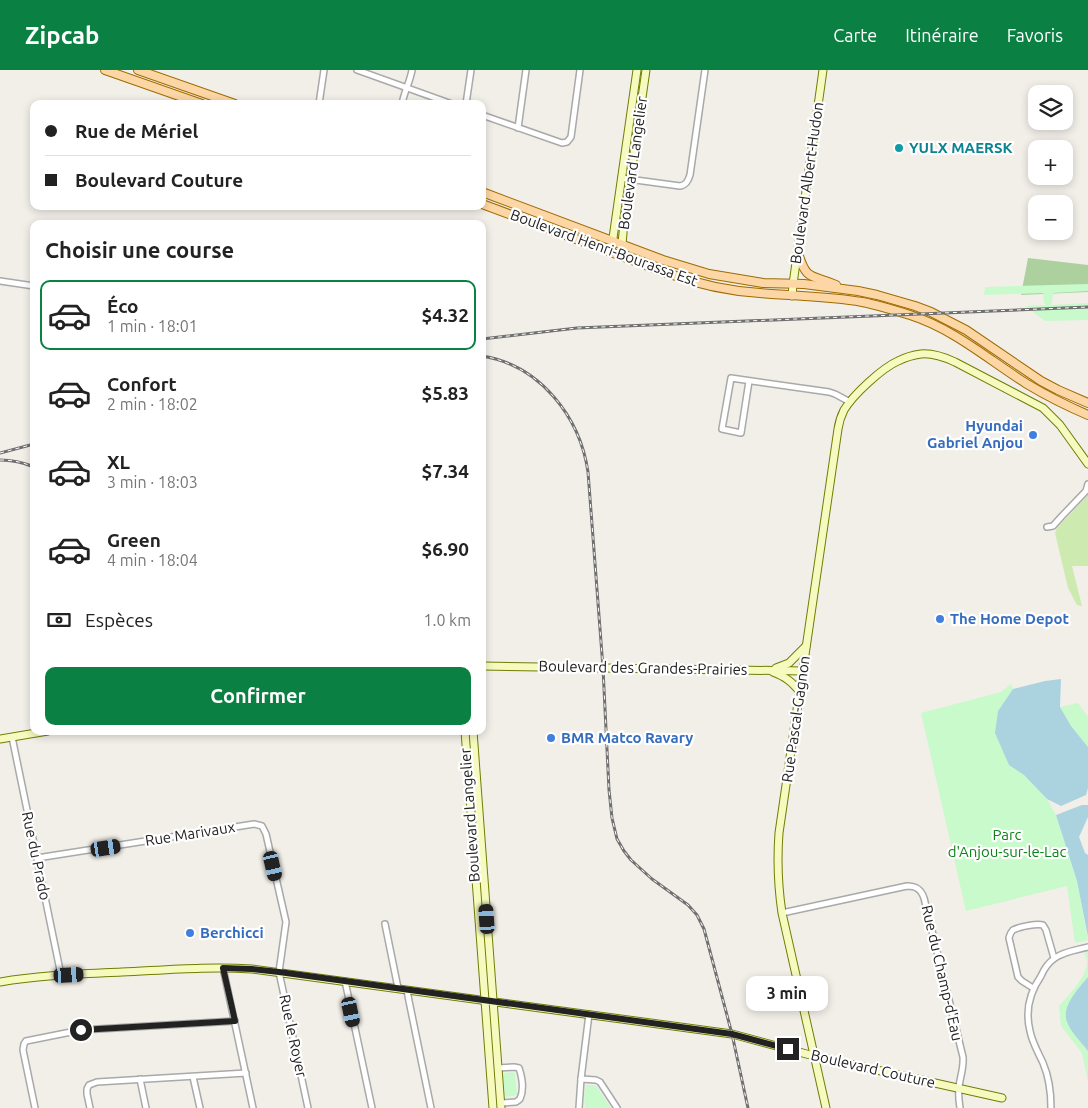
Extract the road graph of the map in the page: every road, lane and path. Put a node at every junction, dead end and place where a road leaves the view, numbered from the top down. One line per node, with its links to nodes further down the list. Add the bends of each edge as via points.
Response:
1 (105, 70): 14 (main road)
2 (138, 70): 15 (main road)
3 (324, 70): 16 (street)
4 (357, 70): 13 (street)
5 (412, 70): 13 (street)
6 (470, 70): 19 (street)
7 (526, 70): 21 (street)
8 (580, 70): 21 (street, via 571,136 567,142)
9 (637, 70): 22 (street, Boulevard Langelier)
10 (646, 70): 23 (street, Boulevard Langelier)
11 (705, 70): 23 (street, via 690,175 686,183 680,186)
12 (823, 70): 29 (street, Boulevard Albert-Hudon)
13 (407, 88): 17 (street); 18 (street)
14 (191, 100)
15 (224, 100)
16 (320, 100)
17 (403, 100)
18 (441, 100)
19 (466, 100)
20 (486, 116): 21 (street)
21 (518, 128)
22 (621, 178): 23 (street); 26 (street, Boulevard Langelier)
23 (630, 180): 27 (street, Boulevard Langelier)
24 (486, 193): 26 (main road, Boulevard Henri-Bourassa Est)
25 (486, 205): 28 (main road, Boulevard Henri-Bourassa Est)
26 (612, 240): 27 (main road, Boulevard Henri-Bourassa Est); 28 (street, Boulevard Langelier)
27 (622, 244): 30 (street, Boulevard Langelier); 32 (main road, Boulevard Henri-Bourassa Est, via 725,278)
28 (611, 252): 30 (main road, Boulevard Henri-Bourassa Est)
29 (798, 252): 32 (street, Boulevard Albert-Hudon); 34 (main road, via 807,274)
30 (623, 257): 35 (main road, Boulevard Henri-Bourassa Est, via 707,285)
31 (0, 281): 33 (street)
32 (793, 284): 34 (main road, Boulevard Henri-Bourassa Est); 35 (street, Boulevard Albert-Hudon)
33 (30, 285)
34 (842, 288): 38 (main road, Boulevard Henri-Bourassa Est, via 897,300 931,312 966,330 1041,381)
35 (792, 296): 39 (main road, Boulevard Henri-Bourassa Est, via 861,302 913,316 949,332 1027,384)
36 (749, 381): 36 (street, via 731,378 722,429 741,433); 37 (street, via 829,392)
37 (850, 402): 40 (street, Rue Pascal-Gagnon, via 897,361 922,354 941,356 1038,404 1060,425); 44 (street, Rue Pascal-Gagnon, via 838,429)
38 (1088, 403)
39 (1088, 415)
40 (1088, 464)
41 (1088, 484): 42 (street)
42 (1087, 491): 43 (street, via 1053,526)
43 (1047, 527)
44 (806, 646): 46 (street, via 789,663); 47 (street, Rue Pascal-Gagnon)
45 (486, 665): 46 (street, Boulevard des Grandes-Prairies)
46 (768, 670): 47 (street, Boulevard des Grandes-Prairies); 48 (street, via 783,675)
47 (803, 671): 48 (street, Rue Pascal-Gagnon)
48 (800, 692): 56 (street, Rue Pascal-Gagnon, via 779,839 778,880)
49 (30, 734): 52 (street)
50 (465, 735): 68 (street, Boulevard Langelier)
51 (473, 735): 69 (street, Boulevard Langelier)
52 (12, 737): 53 (street); 55 (street, Rue du Prado)
53 (0, 739)
54 (254, 824): 55 (street, Rue Marivaux); 61 (street, Rue le Royer, via 262,826 266,834 286,922)
55 (37, 858): 62 (street, Rue du Prado)
56 (782, 913): 72 (street, Rue Pascal-Gagnon); 78 (street, Rue du Champ-d'Eau, via 907,886 918,888 924,898 962,1057 963,1069)
57 (385, 924): 65 (street)
58 (1088, 947): 59 (street)
59 (1054, 958): 66 (street); 66 (street, via 1043,925 1011,933 1009,938 1018,977)
60 (223, 968): 61 (street, Boulevard Couture); 62 (street, Boulevard Couture); 71 (street)
61 (279, 972): 63 (street, Boulevard Couture); 86 (street, Rue le Royer)
62 (60, 975): 64 (street, Boulevard Couture)
63 (345, 981): 65 (street, Boulevard Couture); 87 (street)
64 (0, 982)
65 (398, 988): 67 (street, Boulevard Couture)
66 (1033, 988): 94 (street, via 1028,1025 1044,1066)
67 (407, 990): 68 (street, Boulevard Couture); 88 (street)
68 (484, 1000): 69 (street, Boulevard Couture); 89 (street, Boulevard Langelier)
69 (493, 1001): 70 (street, Boulevard Couture); 73 (street, Boulevard Langelier)
70 (589, 1014): 72 (street, Boulevard Couture, via 732,1034); 76 (street)
71 (235, 1021): 74 (street); 81 (street, via 81,1030 26,1041 23,1050)
72 (814, 1056): 78 (street, Boulevard Couture); 92 (street, Rue Pascal-Gagnon)
73 (498, 1068): 80 (street, Boulevard Langelier); 80 (street, Boulevard Langelier, via 519,1068 521,1074 520,1099)
74 (246, 1074): 75 (street); 85 (street)
75 (193, 1077): 77 (street); 84 (street)
76 (581, 1078): 90 (street); 91 (street, via 600,1082)
77 (140, 1079): 82 (street, via 92,1083 87,1089); 83 (street)
78 (958, 1088): 79 (street, Boulevard Couture); 93 (street, Rue du Champ-d'Eau)
79 (1002, 1098)
80 (501, 1106)
81 (35, 1108)
82 (90, 1108)
83 (146, 1108)
84 (200, 1108)
85 (253, 1108)
86 (308, 1108)
87 (372, 1108)
88 (431, 1108)
89 (493, 1108)
90 (579, 1108)
91 (617, 1108)
92 (826, 1108)
93 (960, 1108)
94 (1052, 1108)

